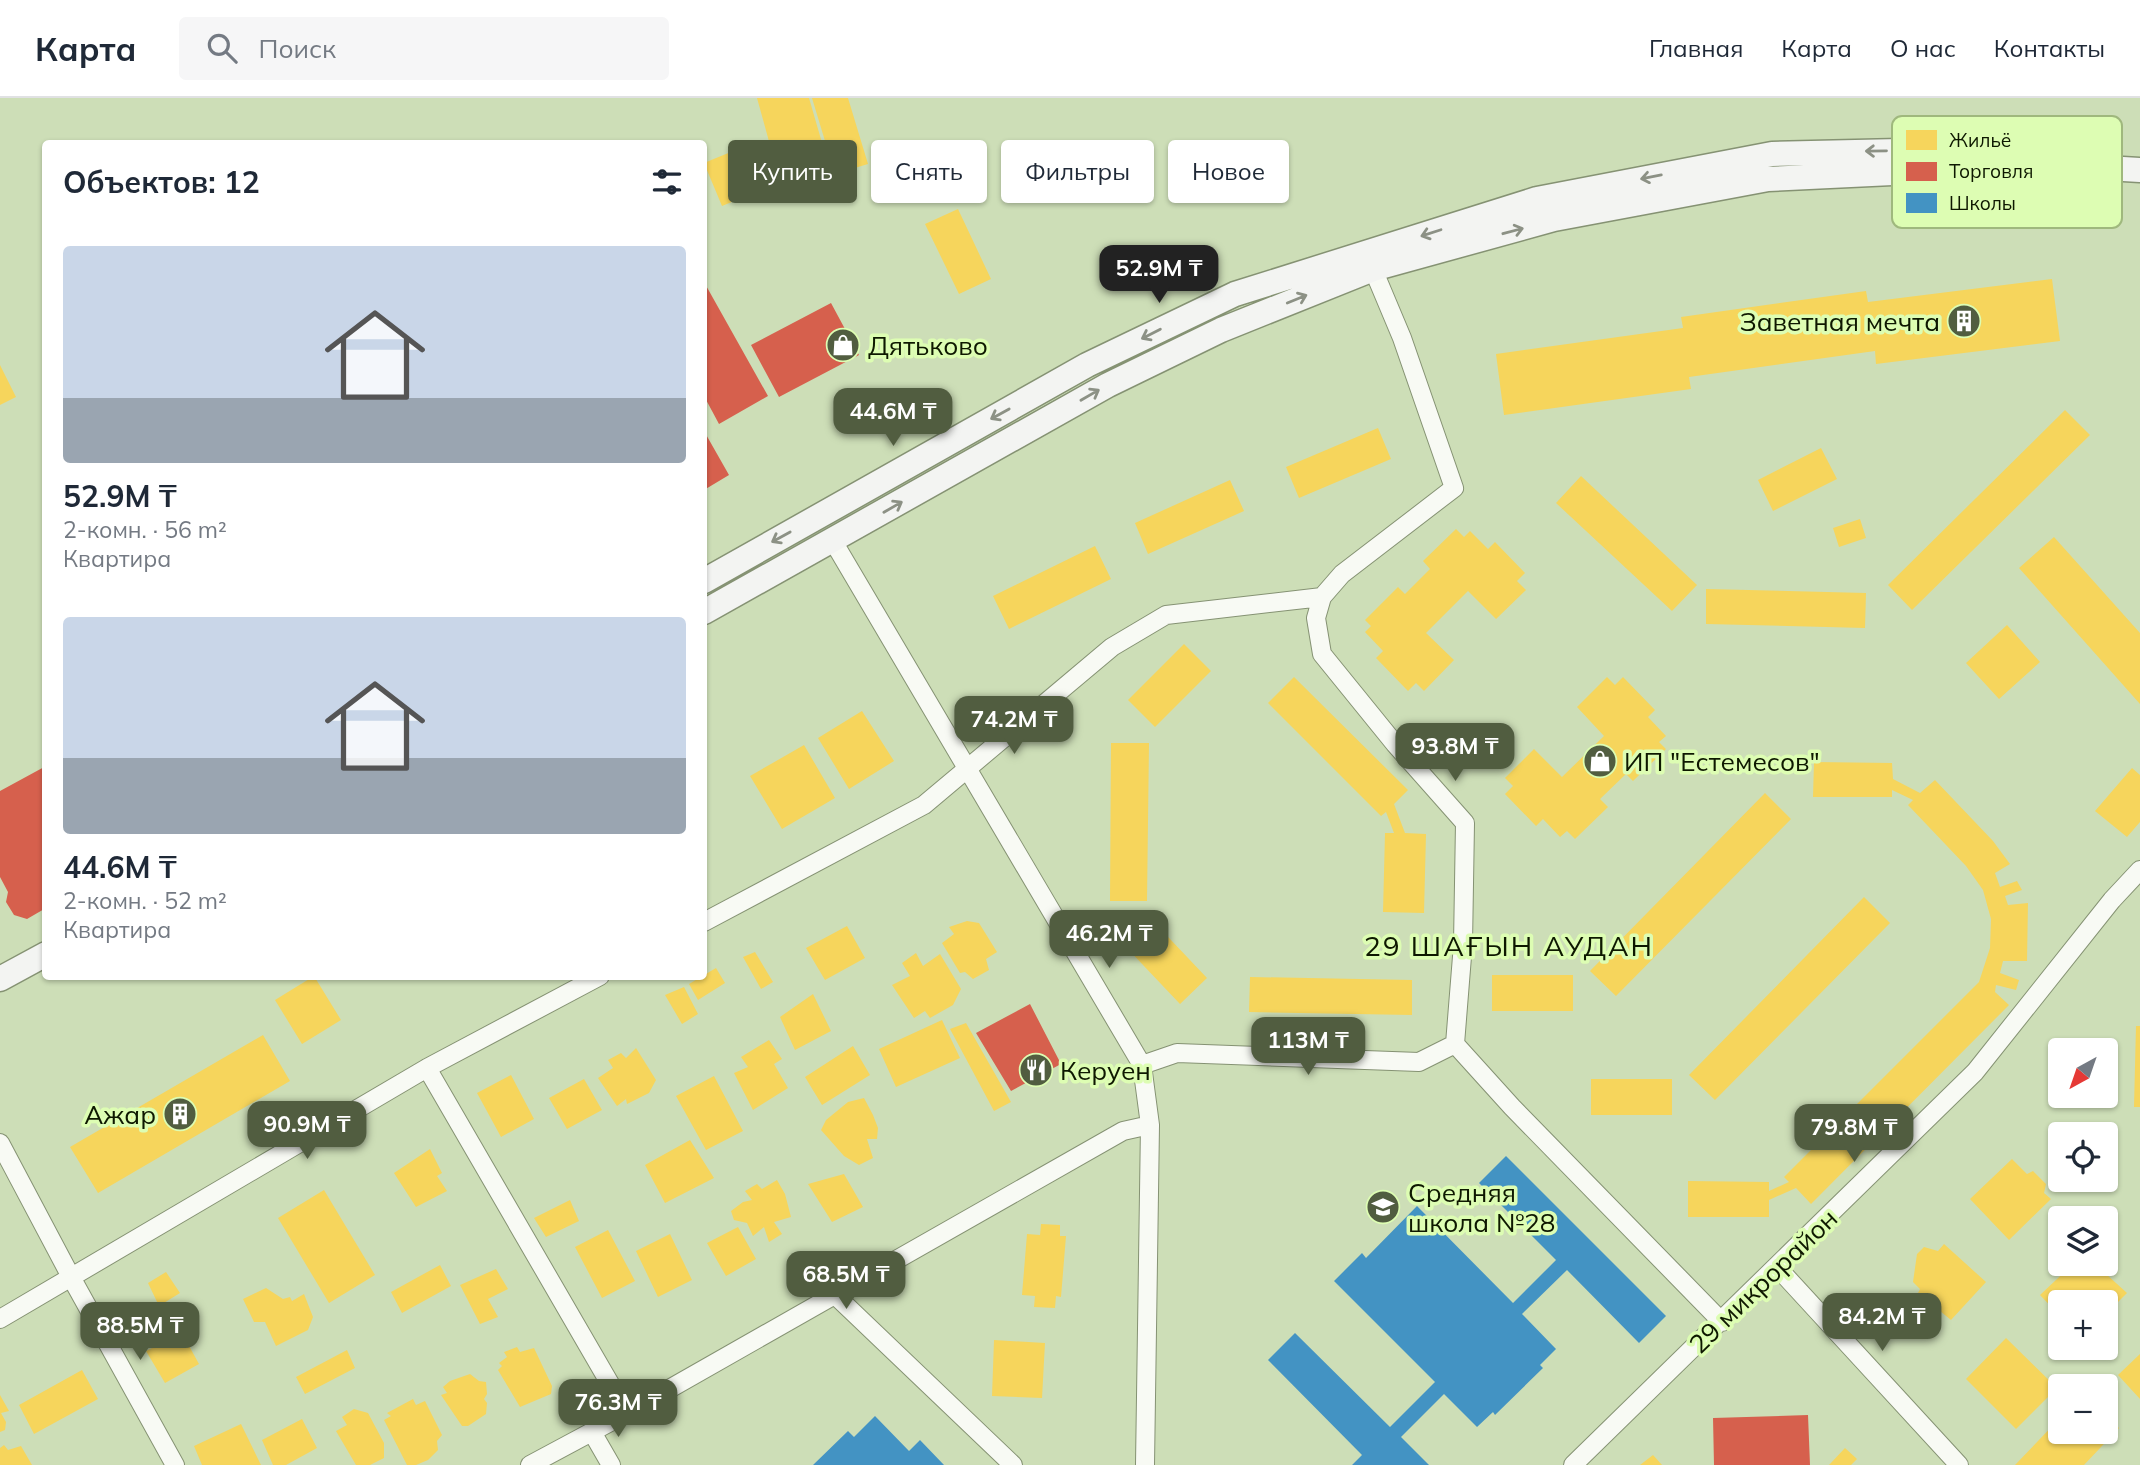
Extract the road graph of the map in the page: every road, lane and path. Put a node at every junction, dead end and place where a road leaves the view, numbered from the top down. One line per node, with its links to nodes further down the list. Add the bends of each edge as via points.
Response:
1 (2140, 162): 2 (main road)
2 (2122, 163)
3 (1892, 173): 4 (main road, via 1768,179 1554,219)
4 (1370, 261): 5 (main road, one-way to 5, via 1235,294 1209,305 1087,365); 6 (main road, one-way to 4, via 1108,385); 8 (street, via 1454,488 1342,574)
5 (817, 517): 6 (main road); 7 (main road, one-way to 7)
6 (833, 541): 9 (main road); 10 (street)
7 (707, 579)
8 (1322, 597): 10 (street, via 1166,615 1112,647); 18 (street, via 1316,618 1322,654 1465,823)
9 (707, 610)
10 (969, 769): 12 (street, via 924,805); 19 (street)
11 (2140, 870): 23 (street, 29 микрорайон, via 1975,1072)
12 (707, 920)
13 (42, 956): 15 (main road)
14 (42, 974): 17 (main road)
15 (0, 979)
16 (592, 980): 20 (street)
17 (0, 997)
18 (1455, 1044): 19 (street, via 1419,1062 1177,1053); 27 (street)
19 (1142, 1065): 21 (street)
20 (427, 1068): 24 (street); 28 (street)
21 (1150, 1125): 25 (street, via 1123,1131); 34 (street)
22 (0, 1143): 24 (street)
23 (1777, 1266): 27 (street, 29 микрорайон); 36 (street)
24 (71, 1277): 26 (street); 30 (street)
25 (835, 1294): 28 (street); 33 (street)
26 (0, 1319)
27 (1722, 1322): 35 (street, 29 микрорайон)
28 (627, 1413): 29 (street)
29 (592, 1432): 31 (street); 32 (street)
30 (175, 1465)
31 (530, 1465)
32 (611, 1465)
33 (1013, 1465)
34 (1145, 1465)
35 (1573, 1465)
36 (1959, 1465)

